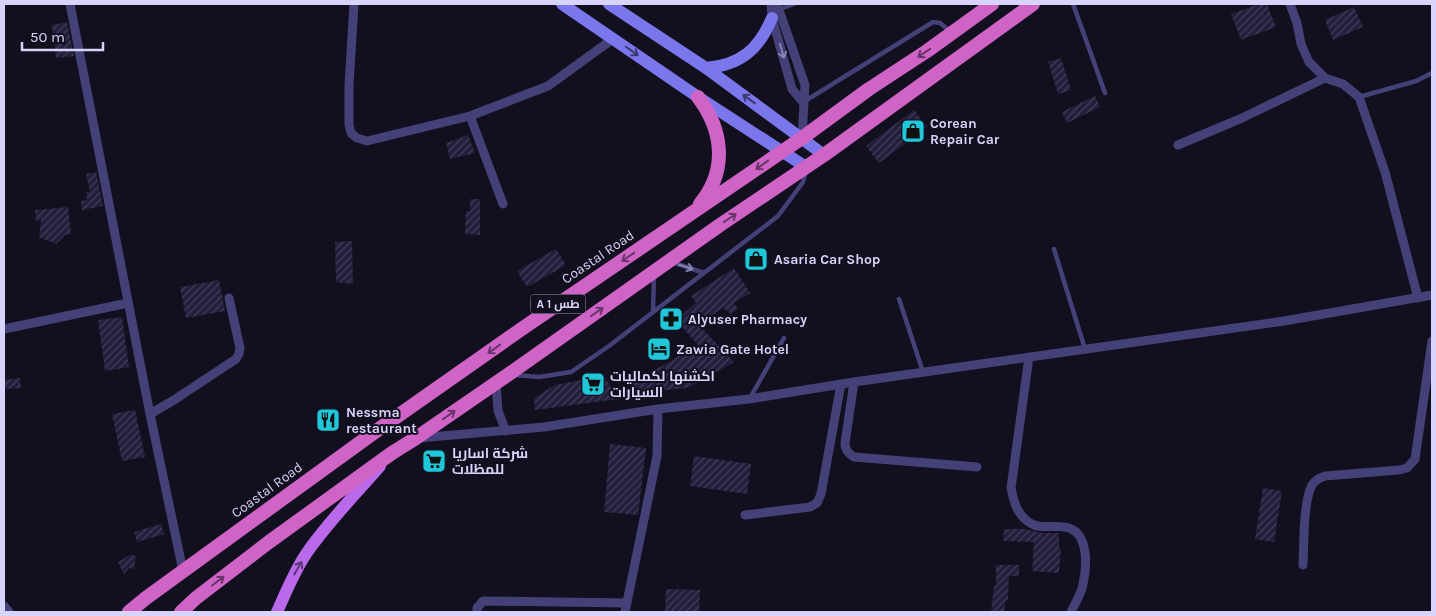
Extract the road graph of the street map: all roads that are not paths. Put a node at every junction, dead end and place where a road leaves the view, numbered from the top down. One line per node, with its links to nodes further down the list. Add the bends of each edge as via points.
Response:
1 (70, 4): 36 (street)
2 (354, 4): 20 (street, via 349,85 351,133 367,141)
3 (562, 4): 12 (main road)
4 (609, 4): 13 (main road)
5 (794, 4): 10 (lane)
6 (990, 4): 11 (highway, Coastal Road / A 1 طس)
7 (1033, 4): 24 (highway, A 1 طس)
8 (1074, 4): 16 (lane)
9 (1290, 4): 15 (street, via 1309,62)
10 (775, 8): 13 (main road, via 761,40 747,54 731,63); 19 (street, via 805,85); 19 (street, one-way to 19, via 792,89)
11 (952, 33): 19 (lane, via 940,23 933,22); 21 (highway, Coastal Road / A 1 طس, one-way to 21)
12 (614, 38): 17 (main road, one-way to 17); 20 (street, via 548,86)
13 (706, 68): 21 (main road, one-way to 13)
14 (1432, 73): 18 (lane, via 1416,81)
15 (1325, 78): 18 (street, via 1343,84); 22 (street)
16 (1105, 93)
17 (698, 97): 23 (main road); 27 (highway, via 714,123 719,154 713,184)
18 (1359, 97): 34 (street, via 1385,172)
19 (803, 102): 21 (street)
20 (470, 116): 26 (street)
21 (802, 138): 23 (highway, Coastal Road / A 1 طس); 24 (main road)
22 (1178, 145)
23 (782, 151): 25 (main road); 27 (highway, Coastal Road / A 1 طس, one-way to 27)
24 (824, 155): 25 (highway, A 1 طس)
25 (806, 167): 29 (highway, A 1 طس, one-way to 25); 31 (lane, via 803,182 778,216)
26 (503, 204)
27 (695, 210): 57 (highway, Coastal Road / A 1 طس, one-way to 57, via 372,434)
28 (1054, 249): 41 (lane)
29 (668, 261): 30 (highway, A 1 طس); 31 (lane, one-way to 31)
30 (654, 272): 37 (lane); 44 (highway, A 1 طس, one-way to 30)
31 (704, 273): 37 (lane)
32 (1432, 295): 34 (street)
33 (229, 298): 50 (street, via 240,354)
34 (1418, 298): 41 (street)
35 (899, 299): 43 (lane)
36 (128, 303): 38 (street); 50 (street)
37 (653, 312): 44 (lane, via 571,372 539,377)
38 (4, 329)
39 (784, 338): 48 (lane)
40 (1432, 341): 56 (street, via 1415,459 1407,468 1399,470 1316,479 1308,499)
41 (1085, 349): 42 (street)
42 (1028, 357): 43 (street); 65 (street, via 1011,488 1015,506 1035,526 1071,528 1082,540 1086,556 1083,585)
43 (923, 372): 46 (street)
44 (509, 374): 45 (highway, A 1 طس)
45 (496, 382): 51 (street, via 498,411); 52 (highway, A 1 طس, one-way to 45)
46 (854, 382): 47 (street); 54 (street, via 845,443 849,454)
47 (841, 384): 48 (street); 55 (street, via 817,503 810,507)
48 (750, 399): 49 (street)
49 (658, 410): 51 (street); 59 (street, via 657,456)
50 (150, 414): 57 (street)
51 (506, 431): 52 (street)
52 (416, 438): 53 (highway, A 1 طس)
53 (392, 453): 62 (highway, A 1 طس, one-way to 53); 63 (main road, one-way to 53, via 306,554)
54 (977, 468)
55 (745, 515)
56 (1303, 565)
57 (183, 571): 61 (highway, Coastal Road / A 1 طس)
58 (4, 606): 60 (street)
59 (626, 608): 64 (street, via 483,601)
60 (9, 612)
61 (129, 612)
62 (181, 612)
63 (277, 612)
64 (477, 612)
65 (1071, 612)

